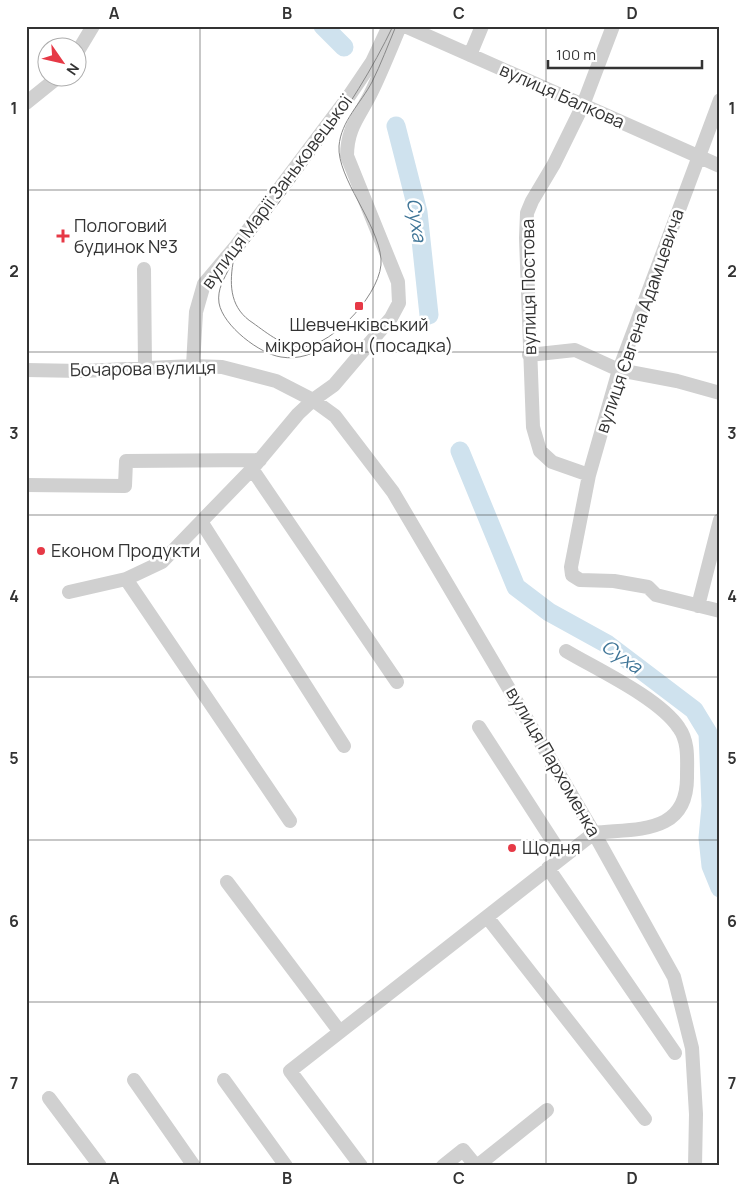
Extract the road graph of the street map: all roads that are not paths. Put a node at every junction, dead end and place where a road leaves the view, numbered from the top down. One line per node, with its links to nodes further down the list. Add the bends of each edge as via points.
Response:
1 (93, 26): 7 (street)
2 (389, 26): 17 (street, вулиця Марії Заньковецької, via 372,62 350,96 204,284 196,312)
3 (400, 26): 22 (street, вулиця Марії Заньковецької, via 369,97 352,124 347,141 347,156 398,282 399,303 334,385)
4 (405, 26): 8 (street, вулиця Балкова)
5 (482, 26): 8 (street)
6 (613, 26): 12 (street, вулиця Постова)
7 (86, 38)
8 (470, 55): 12 (street, вулиця Балкова)
9 (45, 88): 11 (street)
10 (720, 100): 13 (street, вулиця Євгена Адамцевича)
11 (26, 103)
12 (583, 105): 13 (street, вулиця Балкова); 16 (street, вулиця Постова, via 527,213)
13 (697, 156): 14 (street, вулиця Балкова); 20 (street, вулиця Євгена Адамцевича)
14 (720, 166)
15 (144, 269): 18 (street)
16 (529, 355): 20 (street, via 575,350); 24 (street, вулиця Постова, via 533,427 540,451 561,466)
17 (193, 366): 18 (street, Бочарова вулиця); 22 (street, Бочарова вулиця, via 248,372 276,381)
18 (145, 367): 19 (street, Бочарова вулиця)
19 (26, 370)
20 (619, 370): 21 (street); 24 (street, вулиця Євгена Адамцевича)
21 (720, 393)
22 (313, 400): 23 (street, вулиця Марії Заньковецької); 37 (street, вулиця Пархоменка, via 335,416 393,492)
23 (256, 464): 25 (street, via 126,461 124,486); 27 (street, вулиця Марії Заньковецької); 33 (street)
24 (589, 476): 30 (street, вулиця Євгена Адамцевича, via 572,575 580,580 648,587 656,595)
25 (26, 485)
26 (720, 520): 30 (street)
27 (202, 523): 28 (street, вулиця Марії Заньковецької, via 162,562); 35 (street)
28 (126, 579): 29 (street, вулиця Марії Заньковецької); 36 (street)
29 (69, 592)
30 (698, 606): 31 (street)
31 (720, 611)
32 (566, 652): 37 (street, via 647,698 680,728 686,745 687,787 677,812 669,821 656,826)
33 (397, 682)
34 (479, 727): 38 (street)
35 (344, 746)
36 (290, 821)
37 (594, 833): 38 (street); 55 (street, вулиця Пархоменка, via 674,977 692,1048)
38 (562, 857): 39 (street)
39 (548, 868): 41 (street); 43 (street)
40 (228, 882): 42 (street)
41 (487, 917): 42 (street); 48 (street)
42 (340, 1032): 52 (street, via 290,1071)
43 (675, 1053)
44 (134, 1080): 50 (street)
45 (224, 1080): 51 (street)
46 (49, 1098): 49 (street)
47 (547, 1110): 54 (street)
48 (645, 1119)
49 (100, 1166)
50 (194, 1166)
51 (286, 1166)
52 (361, 1166)
53 (443, 1166): 54 (street, via 463,1150)
54 (477, 1166)
55 (695, 1166)

